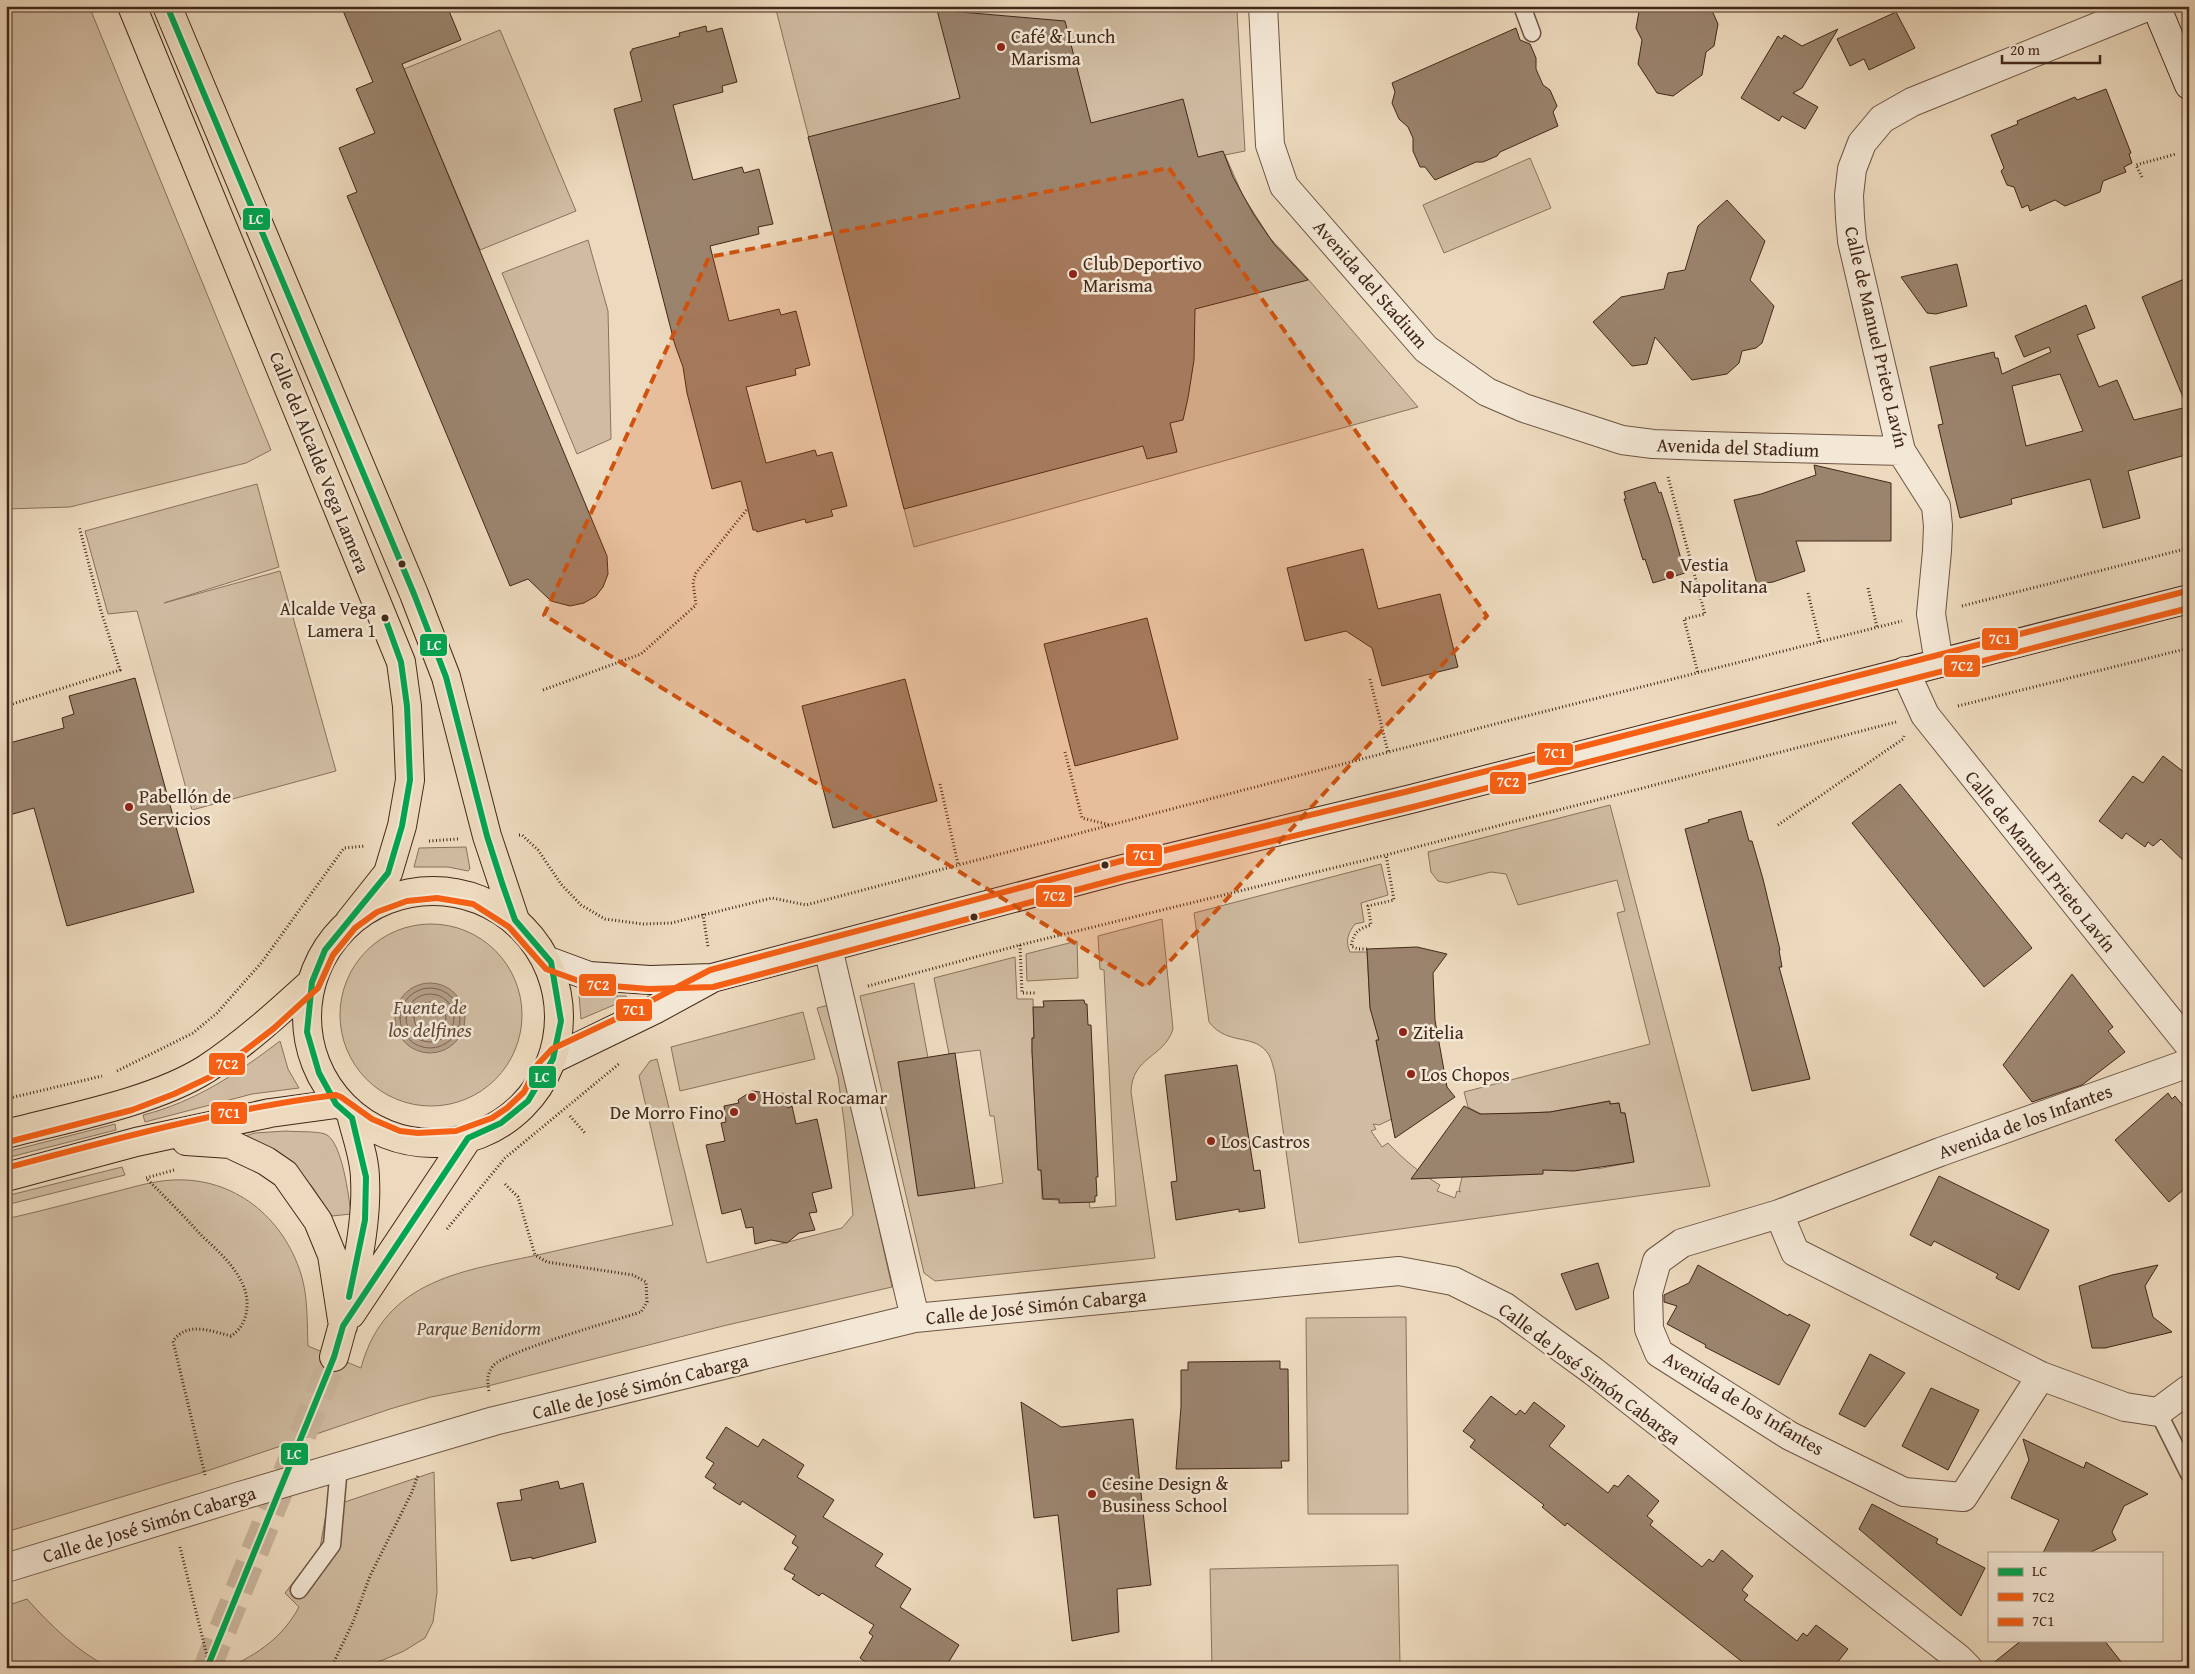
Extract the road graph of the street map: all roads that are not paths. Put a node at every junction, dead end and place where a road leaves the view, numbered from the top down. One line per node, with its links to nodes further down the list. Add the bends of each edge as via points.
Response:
1 (132, 6): 14 (main road, Calle del Alcalde Vega Lamera, via 401,662 407,706 410,780 397,844 388,873)
2 (167, 6): 13 (main road, Calle del Alcalde Vega Lamera, via 446,677 487,836)
3 (1263, 6): 9 (street, Avenida del Stadium, via 1270,146 1284,186 1426,349 1487,392 1524,408 1622,440 1716,447)
4 (1522, 6): 7 (lane)
5 (2148, 6): 9 (street, Calle de Manuel Prieto Lavín, via 1912,102 1882,119 1862,143 1852,169 1849,195 1852,241)
6 (2156, 6): 8 (street)
7 (1532, 33)
8 (2188, 80)
9 (1901, 451): 11 (street, Calle de Manuel Prieto Lavín, via 1936,506 1937,551 1931,614)
10 (2189, 599): 11 (street)
11 (1939, 663): 12 (street)
12 (1905, 671): 15 (street, via 1123,869); 19 (street, Calle de Manuel Prieto Lavín, via 1925,715)
13 (515, 920): 14 (main road, via 476,896 437,888 405,892 373,904); 16 (main road)
14 (348, 922): 18 (main road, via 325,950)
15 (828, 948): 17 (street); 28 (street)
16 (551, 962): 17 (street, via 589,976 650,980); 20 (main road, via 561,1021)
17 (712, 978): 20 (street)
18 (312, 982): 22 (main road, via 308,1032 319,1073); 23 (main road, via 268,1022 205,1070 129,1102)
19 (2189, 1045)
20 (553, 1059): 25 (main road, via 528,1101 501,1123)
21 (2189, 1062): 27 (street, Avenida de los Infantes)
22 (344, 1111): 24 (main road, via 270,1113); 25 (main road, via 380,1134 406,1140 433,1142); 29 (main road, via 366,1177 365,1220)
23 (6, 1134)
24 (157, 1138): 26 (main road); 29 (main road, via 230,1144 285,1174 318,1221 332,1255)
25 (468, 1138): 29 (main road)
26 (6, 1177)
27 (1779, 1214): 31 (street, via 1795,1252); 31 (street, Avenida de los Infantes, via 1682,1243 1657,1261 1648,1293 1649,1329 1659,1353 1790,1436 1904,1492 1934,1496 1963,1497)
28 (914, 1318): 34 (street, Calle de José Simón Cabarga, via 494,1421); 38 (street, Calle de José Simón Cabarga, via 1399,1271 1453,1281 1505,1307 1593,1371)
29 (343, 1326): 30 (main road)
30 (334, 1357)
31 (2041, 1376): 33 (street, via 2126,1407)
32 (2189, 1388): 33 (street)
33 (2158, 1412): 35 (lane)
34 (340, 1466): 36 (street, Calle de José Simón Cabarga); 37 (lane, via 332,1545)
35 (2189, 1474)
36 (6, 1568)
37 (299, 1590)
38 (1968, 1668)

